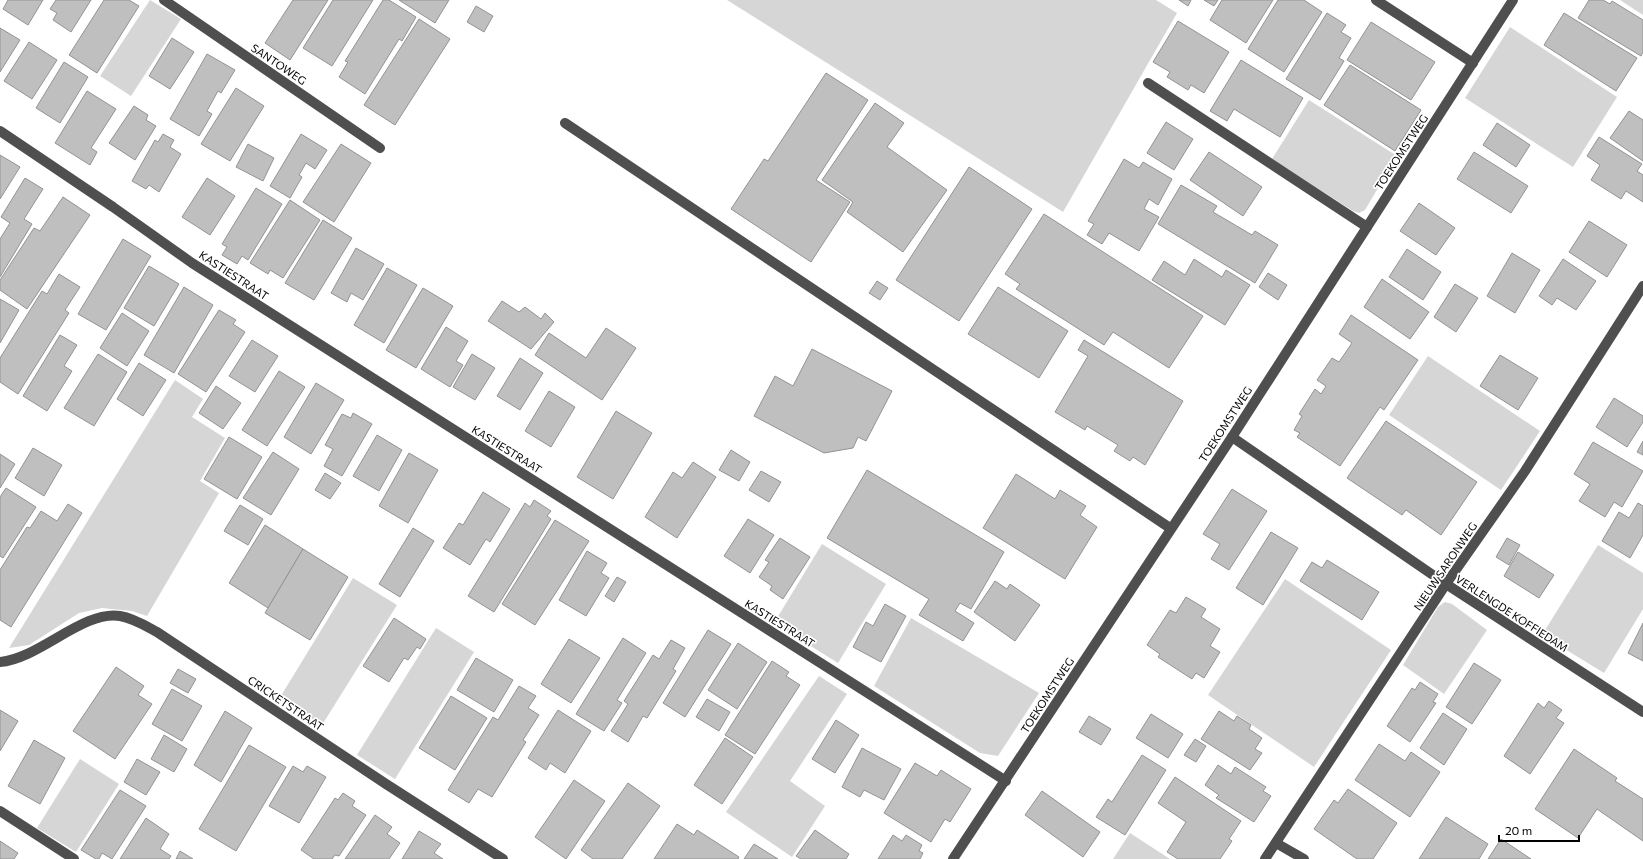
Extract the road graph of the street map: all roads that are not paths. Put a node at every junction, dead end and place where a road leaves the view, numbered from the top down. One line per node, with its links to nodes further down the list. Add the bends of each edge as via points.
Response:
1 (164, 0): 8 (street, SANTOWEG)
2 (1376, 0): 4 (street)
3 (1513, 0): 4 (street, TOEKOMSTWEG)
4 (1472, 63): 9 (street, TOEKOMSTWEG)
5 (1148, 83): 9 (street)
6 (565, 124): 12 (street)
7 (0, 131): 16 (street, KASTIESTRAAT, via 192,263)
8 (380, 148)
9 (1367, 227): 11 (street, TOEKOMSTWEG)
10 (1643, 286): 13 (street, NIEUW SARONWEG, via 1525,471)
11 (1232, 437): 12 (street, TOEKOMSTWEG); 13 (street, VERLENGDE KOFFIEDAM)
12 (1170, 528): 16 (street, TOEKOMSTWEG)
13 (1446, 584): 15 (street, VERLENGDE KOFFIEDAM); 18 (street, NIEUW SARONWEG)
14 (0, 662): 20 (street, CRICKETSTRAAT, via 19,658 79,626 103,617 120,616 139,623 164,636)
15 (1643, 712)
16 (1006, 781): 21 (street, TOEKOMSTWEG)
17 (0, 811): 19 (street)
18 (1276, 843): 22 (street, NIEUW SARONWEG); 23 (street)
19 (74, 859)
20 (503, 859)
21 (953, 859)
22 (1265, 859)
23 (1304, 859)

